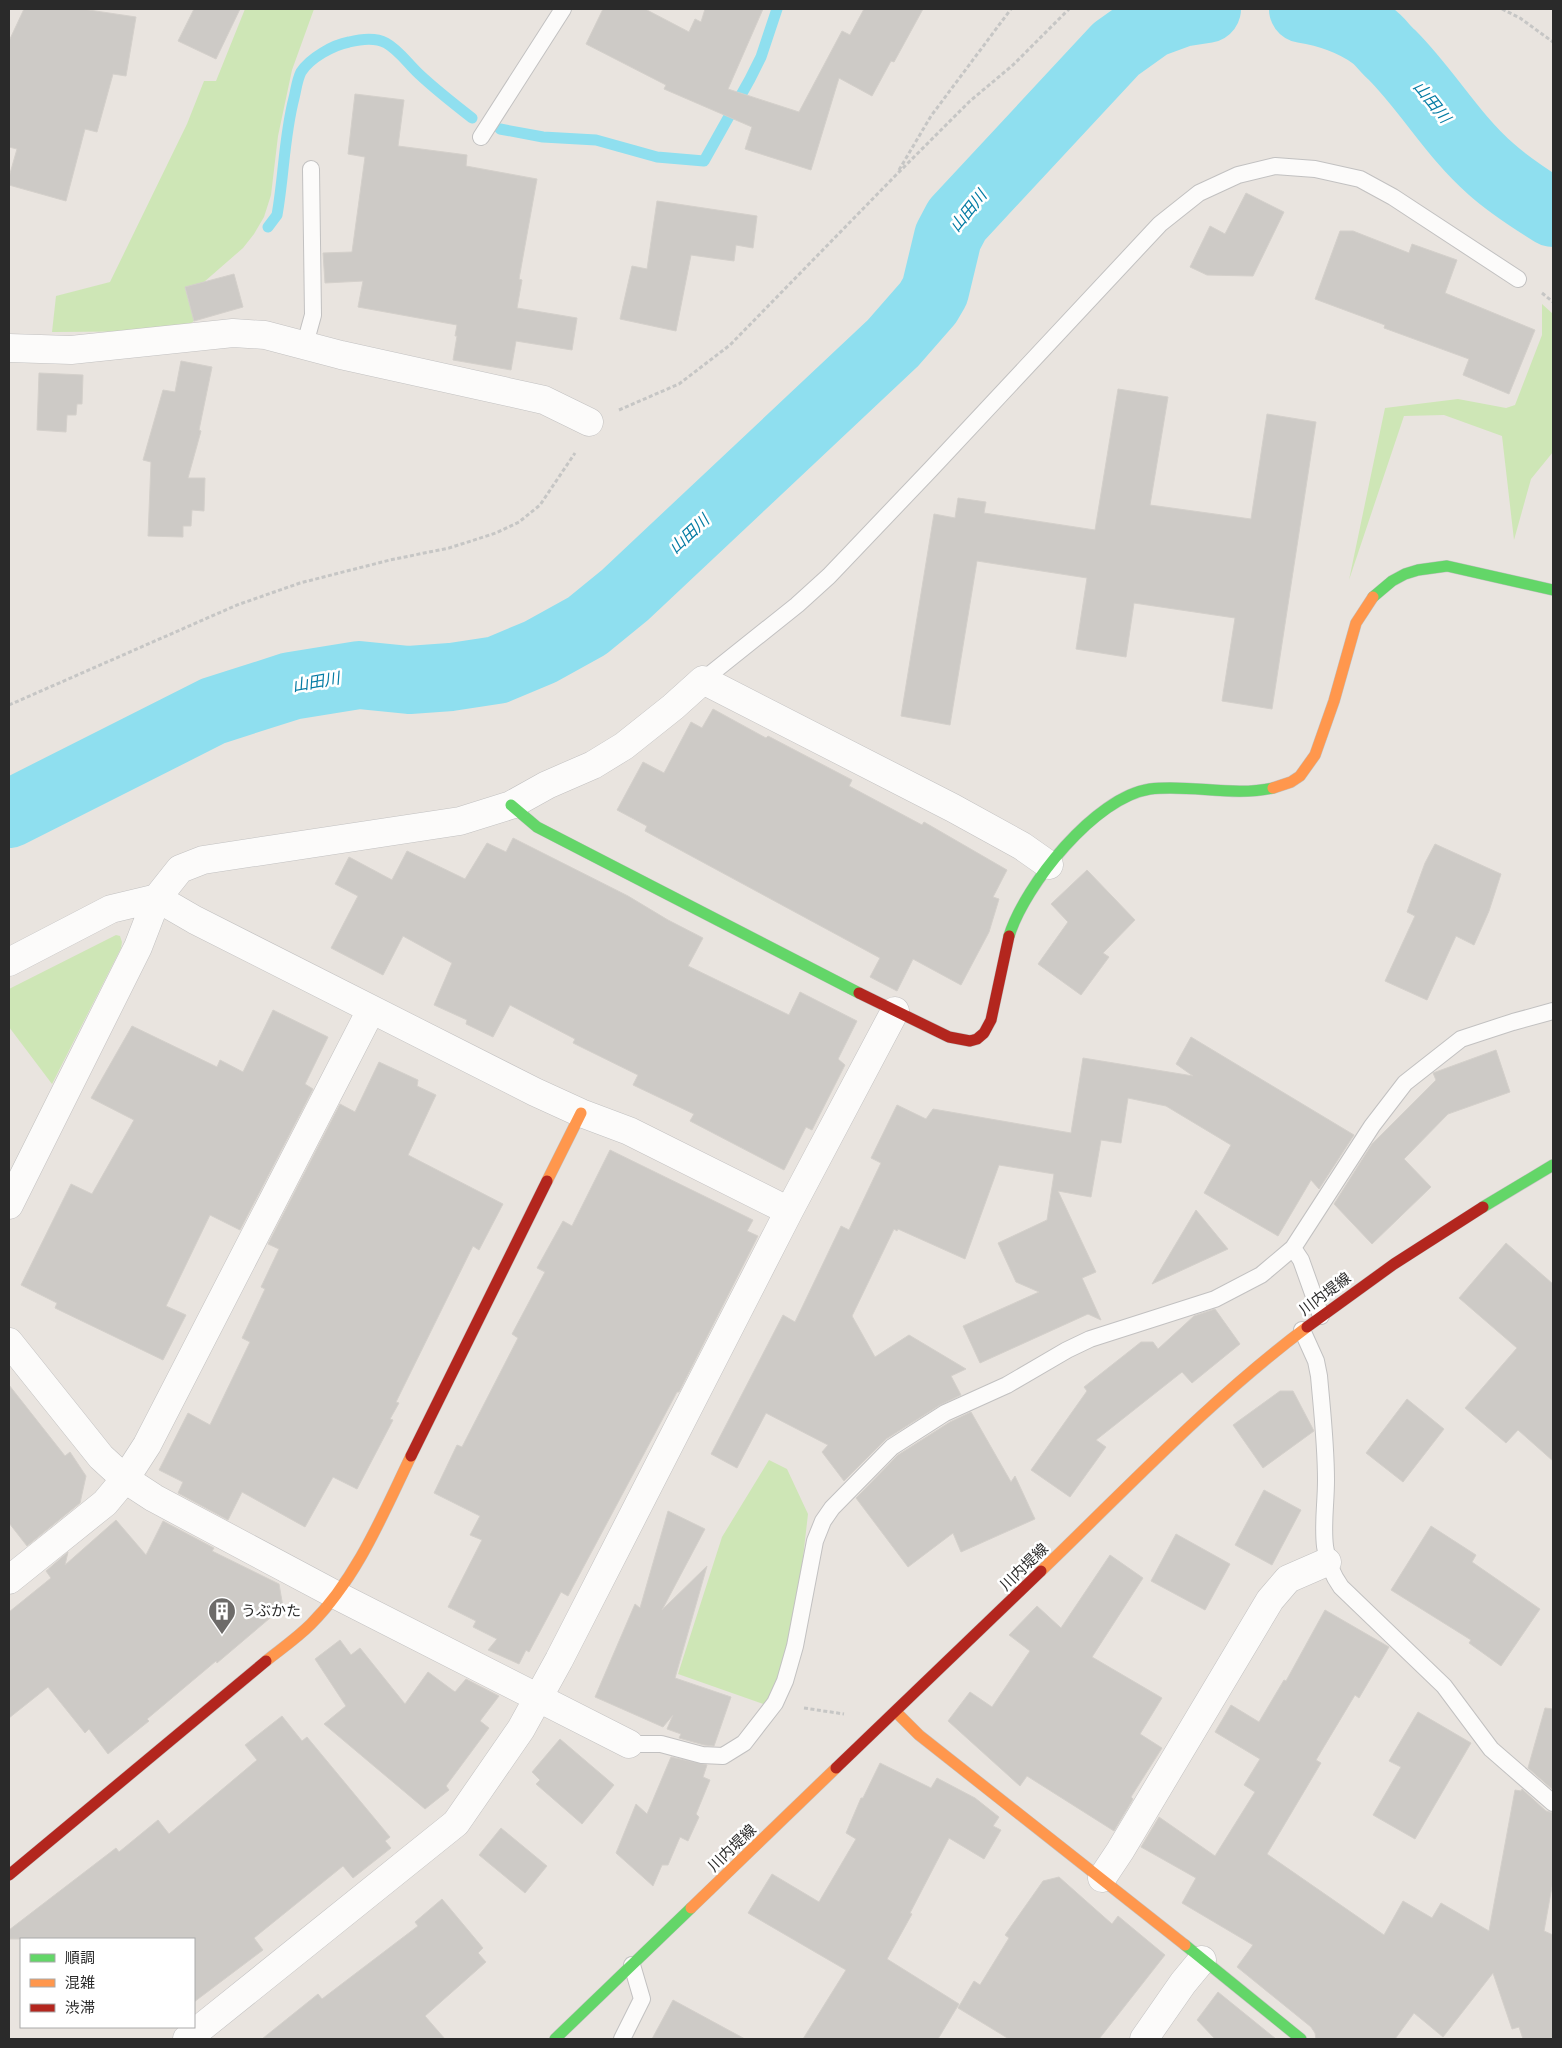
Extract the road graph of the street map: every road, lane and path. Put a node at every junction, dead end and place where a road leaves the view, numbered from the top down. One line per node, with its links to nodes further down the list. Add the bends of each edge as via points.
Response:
1 (563, 9): 5 (lane)
2 (1011, 9): 7 (path, via 931,116)
3 (1502, 9): 4 (path)
4 (1553, 42)
5 (481, 137)
6 (312, 169): 9 (lane, via 313,315)
7 (896, 175)
8 (1518, 279): 13 (lane, via 1393,196 1360,179 1316,168 1275,166 1238,175 1199,193 1160,224 829,576)
9 (305, 344): 10 (street, via 265,335 233,333 71,350); 11 (street, via 544,400)
10 (9, 348)
11 (589, 422)
12 (1553, 590): 15 (street, via 1449,566 1400,575 1375,594 1363,609 1318,748 1299,777 1284,785 1255,791 1153,789 1130,794 1111,805)
13 (703, 680): 14 (street, via 624,746); 15 (street, via 953,808 1022,846)
14 (511, 805): 16 (street, via 451,823 203,860 180,869); 19 (street, via 537,827)
15 (1048, 865): 19 (street, via 1016,915 985,1033 976,1040 964,1042)
16 (157, 898): 17 (street, via 111,909); 18 (street); 23 (street, via 138,947)
17 (9, 962)
18 (371, 1010): 21 (street); 29 (street, via 147,1445)
19 (895, 1011): 24 (street)
20 (1553, 1011): 25 (lane, via 1461,1039 1405,1082 1372,1126)
21 (581, 1113): 24 (street, via 629,1131); 32 (street, via 368,1544)
22 (1553, 1165): 26 (street, 川内堤線, via 1438,1235)
23 (9, 1206)
24 (788, 1211): 33 (street)
25 (1293, 1248): 26 (lane, via 1301,1260); 34 (lane, via 1261,1275 1215,1299 1082,1343 1007,1385 945,1413 892,1448 823,1521 815,1541 795,1646)
26 (1321, 1316): 27 (street, 川内堤線)
27 (1302, 1330): 30 (lane, via 1319,1376); 35 (street, 川内堤線, via 1181,1436)
28 (9, 1342): 29 (street, via 101,1457)
29 (125, 1480): 31 (street, via 105,1503); 32 (street)
30 (1327, 1562): 38 (lane, via 1341,1587 1444,1686 1491,1749); 40 (street, via 1288,1579 1270,1600)
31 (9, 1580)
32 (336, 1595): 33 (street); 39 (street, via 310,1625)
33 (538, 1698): 37 (street); 43 (street, via 456,1823)
34 (775, 1703): 36 (path); 37 (lane, via 744,1743 723,1756 702,1755 661,1744)
35 (896, 1712): 40 (street, via 919,1736); 42 (street, 川内堤線)
36 (849, 1715)
37 (629, 1744)
38 (1553, 1802)
39 (9, 1875)
40 (1102, 1878): 41 (street)
41 (1202, 1960): 46 (street); 47 (street)
42 (632, 1965): 44 (street, 川内堤線); 45 (lane, via 642,1999)
43 (187, 2039)
44 (555, 2039)
45 (622, 2039)
46 (1144, 2039)
47 (1301, 2039)

